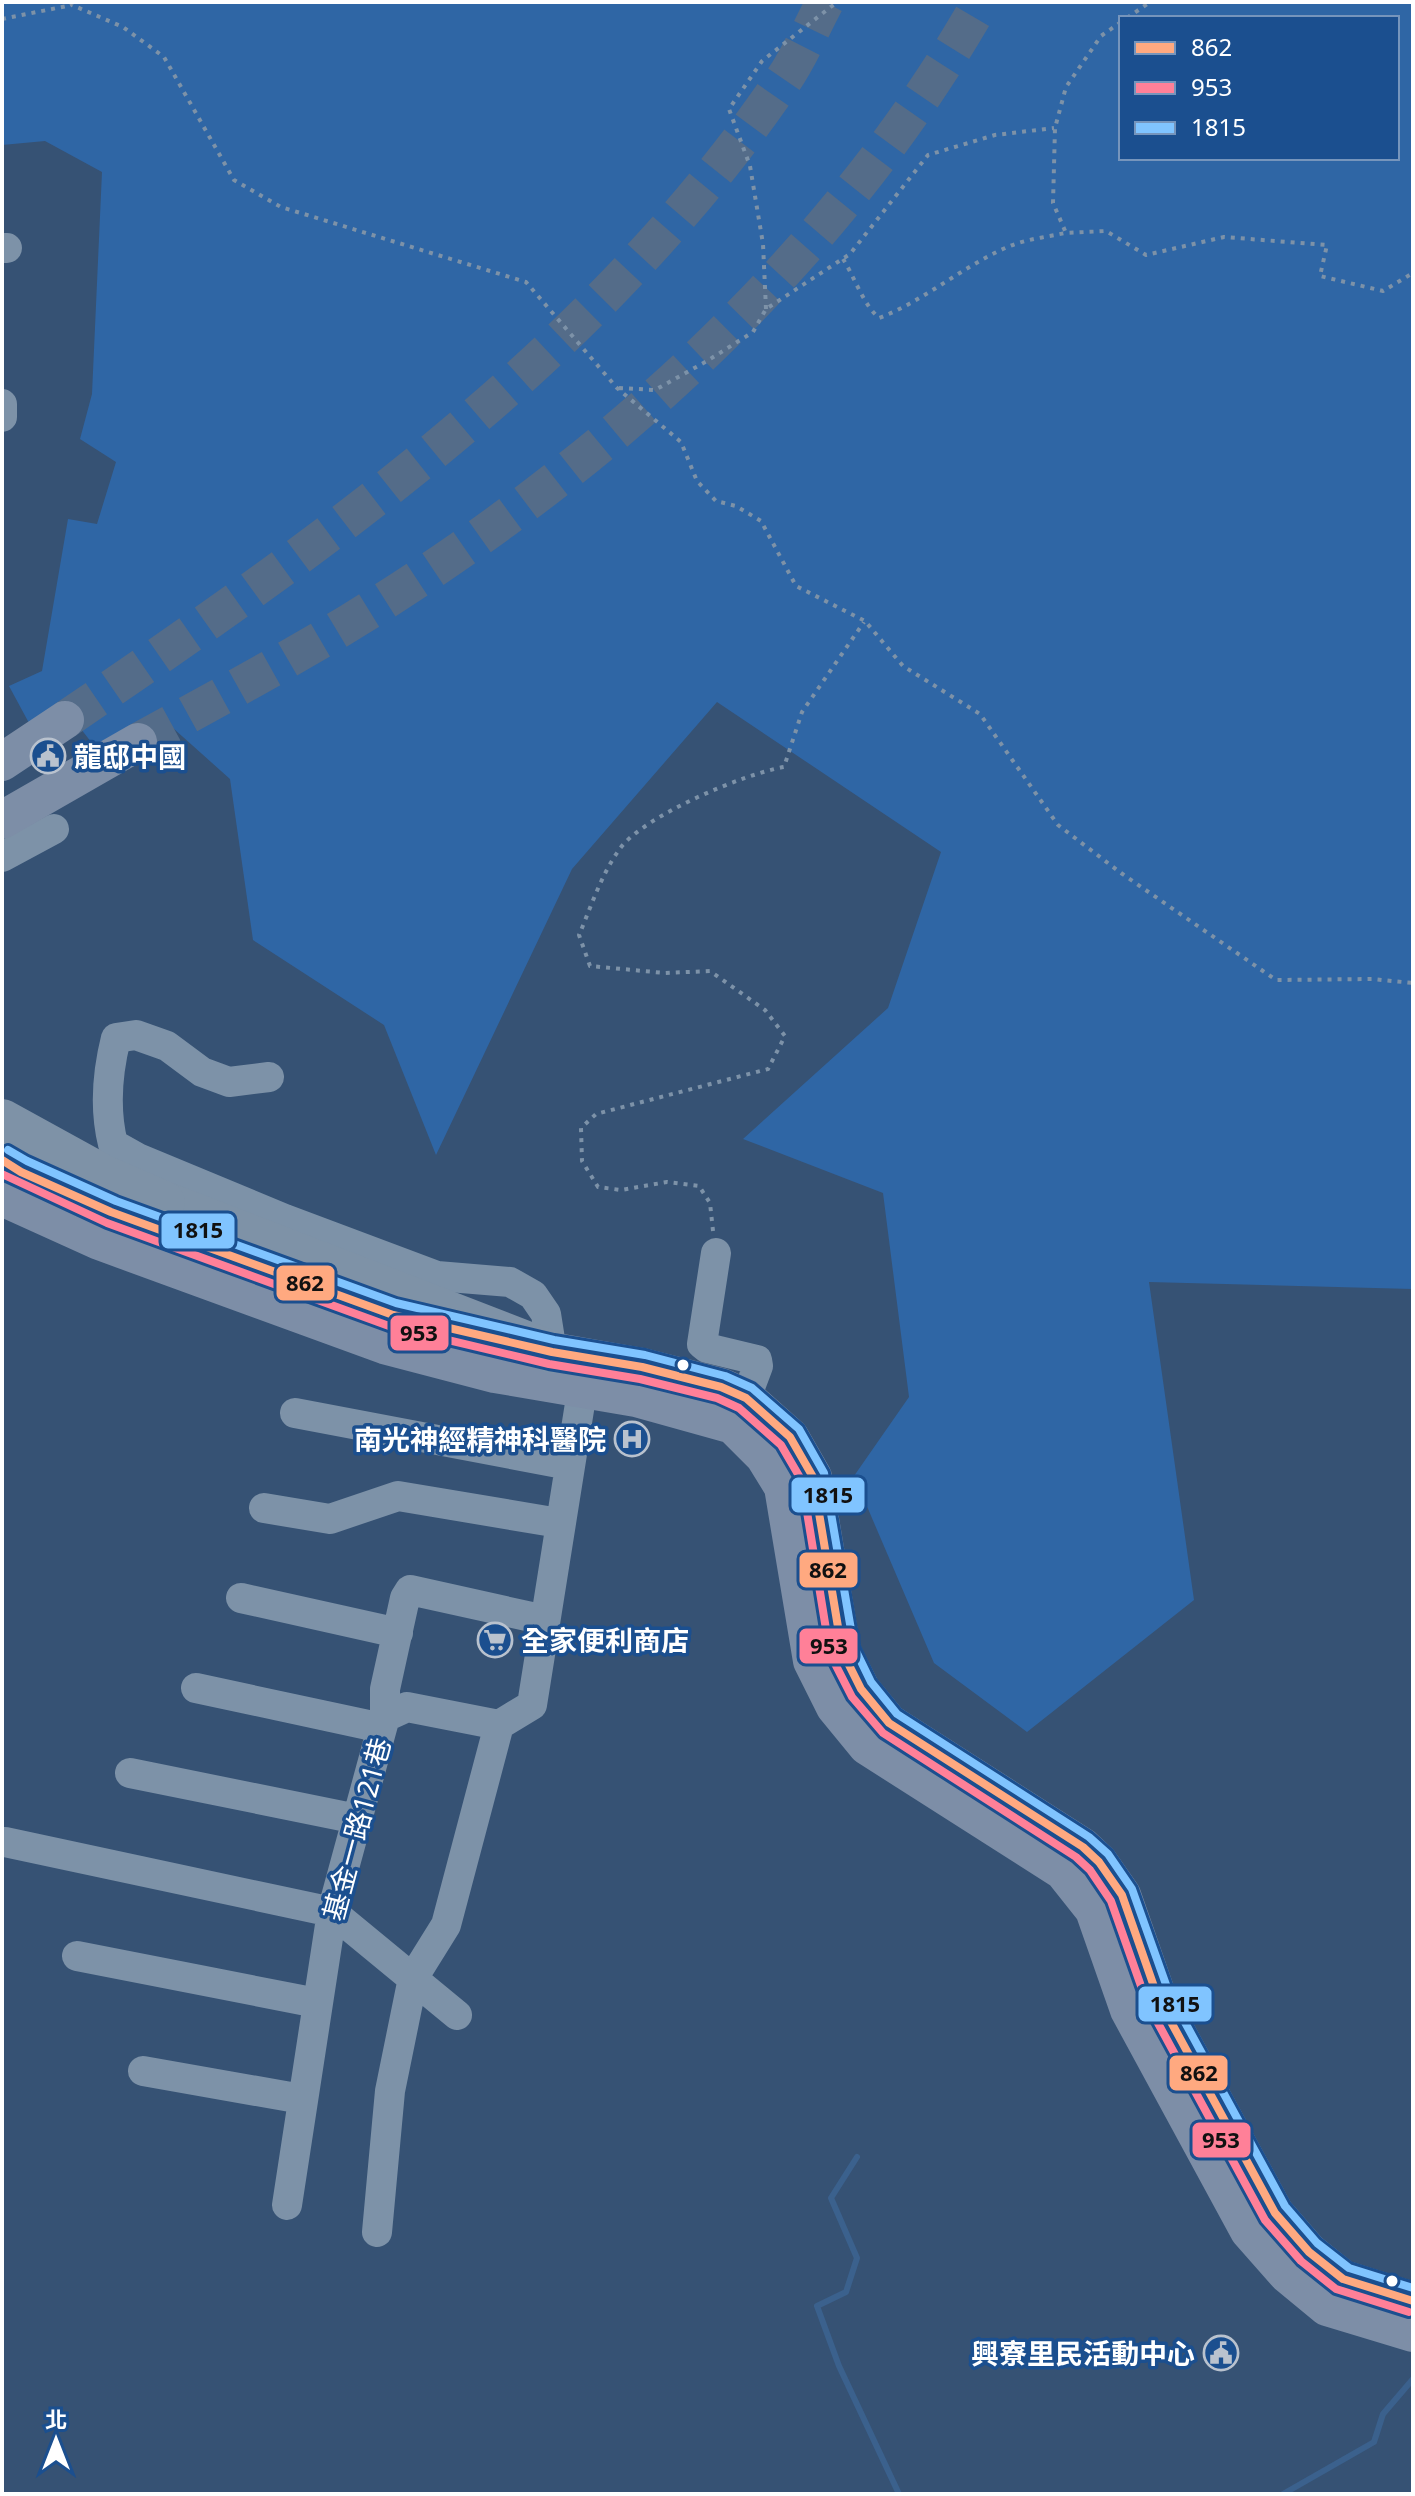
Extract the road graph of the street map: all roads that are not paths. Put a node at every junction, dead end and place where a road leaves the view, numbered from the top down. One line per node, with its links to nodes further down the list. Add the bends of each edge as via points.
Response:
1 (2, 404): 2 (street)
2 (2, 417)
3 (65, 720): 5 (main road)
4 (138, 742): 6 (main road)
5 (2, 762)
6 (46, 815): 7 (main road); 8 (main road); 9 (street)
7 (2, 820)
8 (2, 829)
9 (2, 857)
10 (269, 1077): 16 (street, via 229,1082 202,1072 157,1042 136,1035 116,1038 108,1072 113,1144 285,1219 437,1276 510,1282 533,1295 546,1314)
11 (2, 1118): 14 (street); 16 (highway, bridge, via 102,1175)
12 (2, 1160): 14 (main road)
13 (2, 1197): 14 (main road)
14 (60, 1207): 16 (main road, via 111,1212 393,1315)
15 (716, 1253): 17 (street, via 702,1344 757,1360)
16 (567, 1370): 17 (main road, via 669,1373); 19 (street); 41 (main road, via 636,1398 733,1425 764,1456 783,1487 812,1661 835,1707 867,1746 1075,1882 1094,1910 1129,2010 1249,2231 1287,2274 1327,2307)
17 (746, 1398): 40 (main road, via 790,1437 813,1477 842,1651 861,1689 889,1723 1099,1862 1122,1895 1158,1998 1275,2213 1309,2252 1343,2279)
18 (295, 1413): 19 (street)
19 (569, 1465): 21 (street)
20 (264, 1508): 21 (street, via 330,1519 398,1496)
21 (559, 1523): 23 (street)
22 (241, 1598): 24 (street)
23 (545, 1620): 24 (street, via 410,1590); 27 (street, via 532,1705)
24 (398, 1633): 26 (street)
25 (196, 1688): 26 (street)
26 (383, 1722): 27 (street, 基金一路121巷, via 407,1707); 29 (street, 基金一路121巷)
27 (499, 1725): 33 (street, via 446,1925)
28 (130, 1773): 29 (street)
29 (357, 1819): 31 (street, 基金一路121巷)
30 (5, 1842): 31 (street)
31 (332, 1912): 33 (street); 34 (street, 基金一路121巷)
32 (77, 1956): 34 (street)
33 (413, 1978): 35 (street); 39 (street, via 390,2091)
34 (317, 2003): 37 (street, 基金一路121巷)
35 (457, 2015)
36 (143, 2071): 37 (street)
37 (302, 2099): 38 (street, 基金一路121巷)
38 (287, 2205)
39 (377, 2232)
40 (1413, 2301)
41 (1413, 2333)

